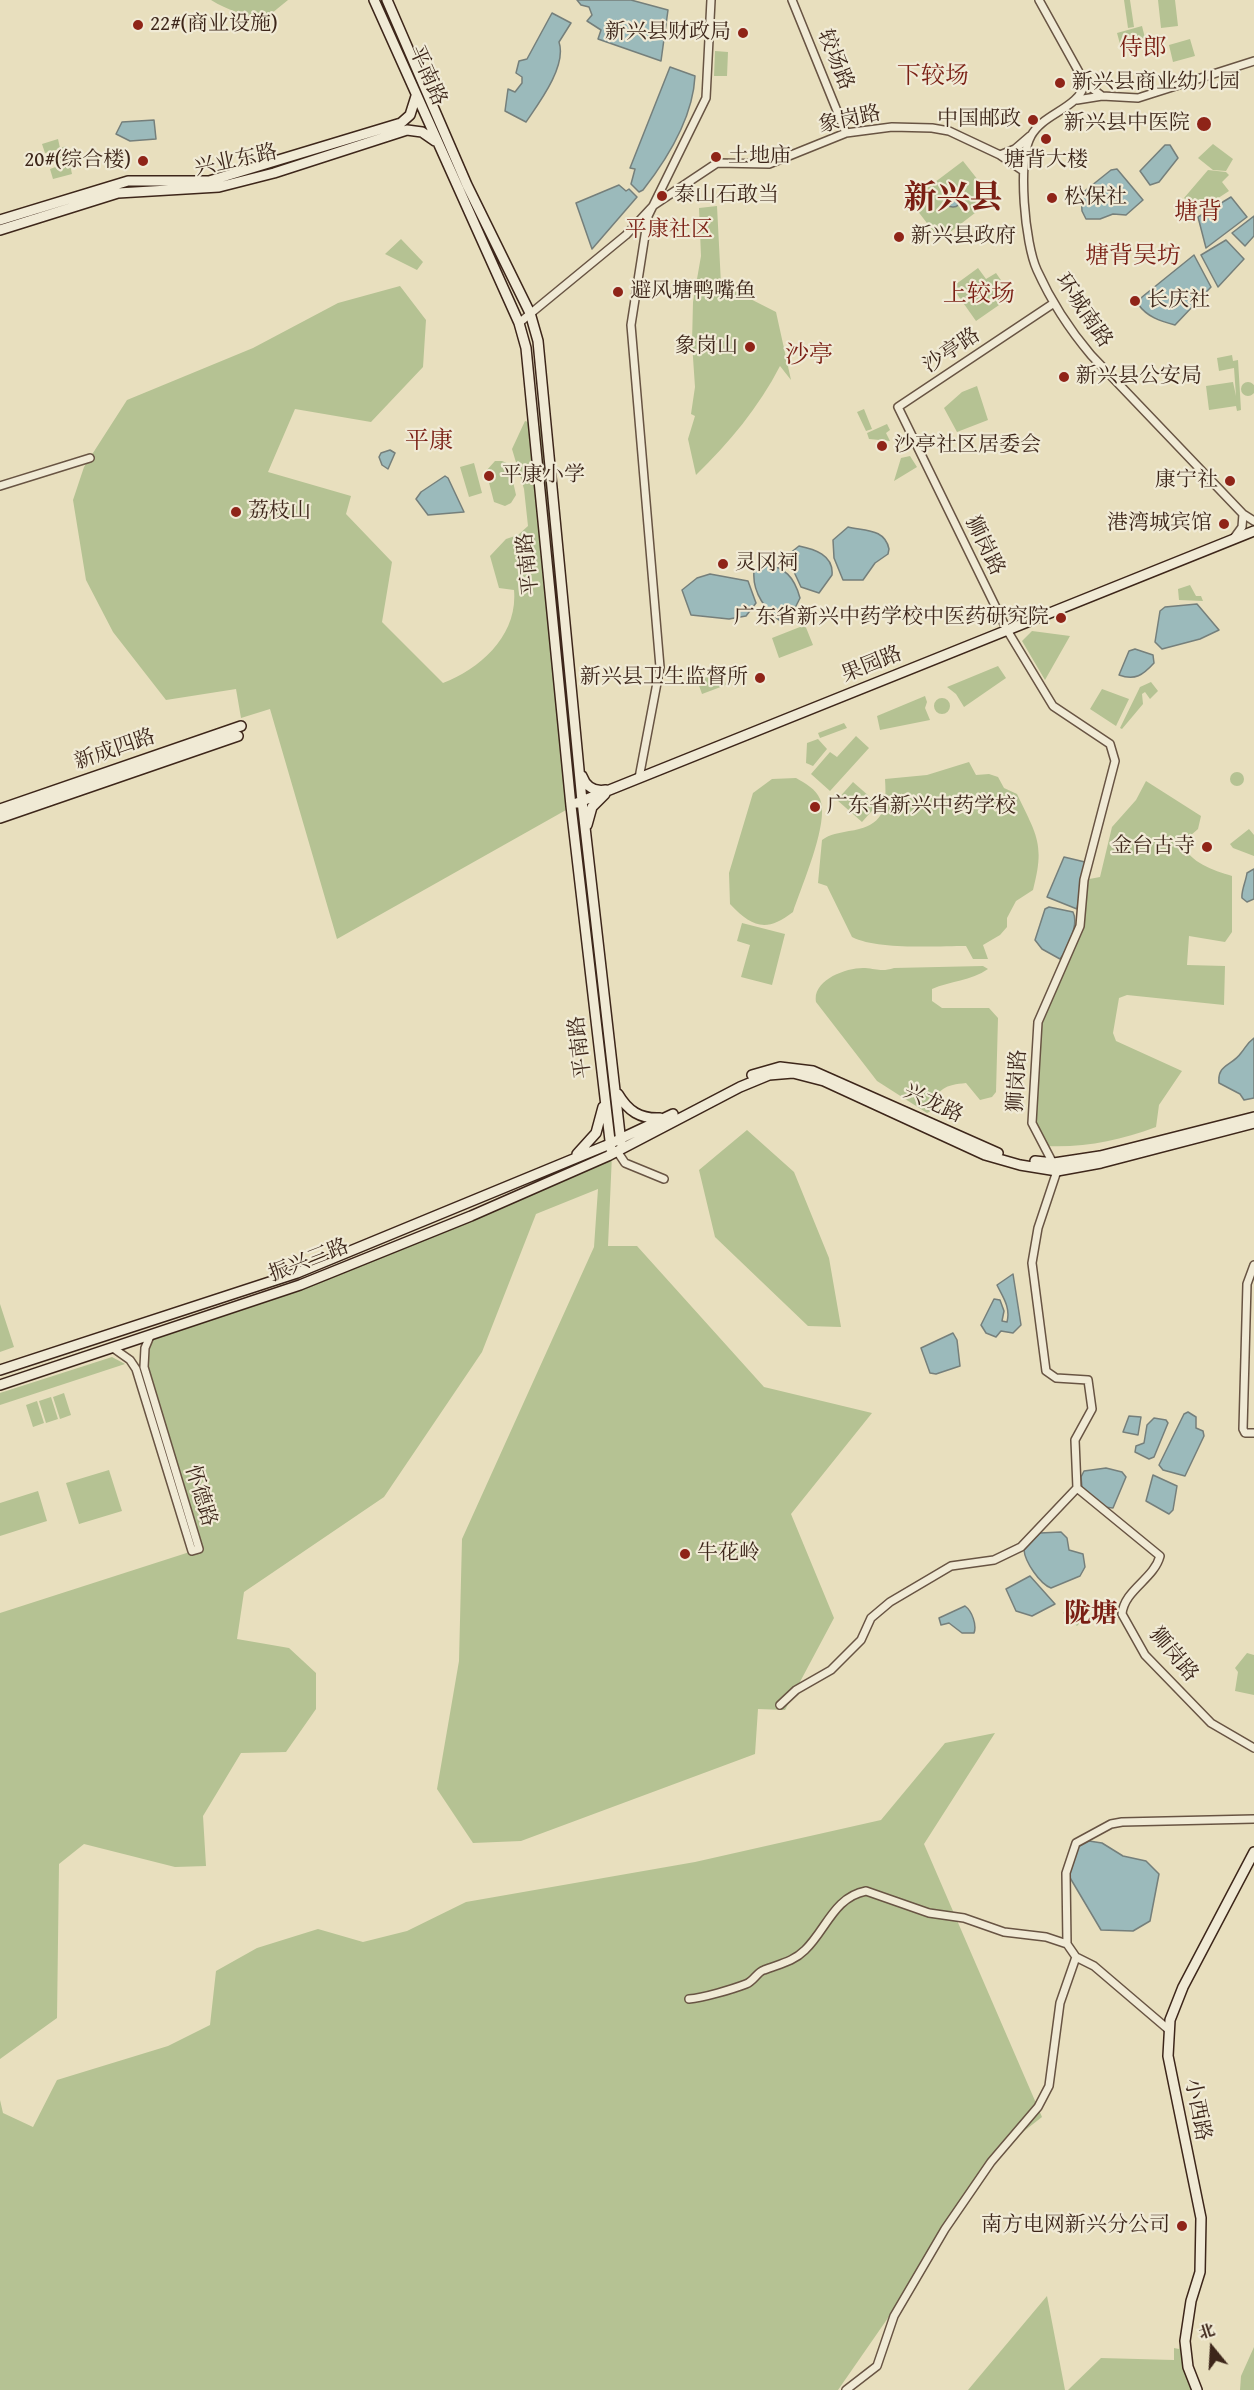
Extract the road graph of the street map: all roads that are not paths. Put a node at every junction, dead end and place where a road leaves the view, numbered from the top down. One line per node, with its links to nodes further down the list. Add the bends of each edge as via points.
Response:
1 (374, 0): 8 (main road, 平南路)
2 (387, 0): 20 (main road, 平南路, via 467,184)
3 (711, 0): 16 (street, via 706,98)
4 (792, 0): 11 (street, 较场路)
5 (1039, 0): 7 (street)
6 (1254, 61): 9 (street, via 1138,98)
7 (1085, 83): 9 (street); 10 (street)
8 (416, 96): 13 (main road, 平南路); 17 (main road, 兴业东路, via 410,115 401,123 252,169 202,182 128,181)
9 (1101, 96): 10 (street)
10 (1075, 101): 12 (street)
11 (846, 133): 14 (street, 象岗路, via 892,127 932,128 948,131); 16 (street, 象岗路, via 769,164 717,163)
12 (1031, 135): 14 (street, via 1015,149); 15 (street, 环城南路)
13 (438, 145): 18 (main road, 兴业东路, via 422,132 407,130 219,187 118,193); 21 (main road, 平南路)
14 (1000, 155): 15 (street, 象岗路)
15 (1022, 170): 19 (street, 环城南路, via 1036,268)
16 (654, 205): 20 (street, 象岗路, via 626,235); 33 (street, via 648,216 631,325 660,667)
17 (0, 220)
18 (0, 230)
19 (1054, 303): 22 (street, 沙亭路); 25 (street, 环城南路, via 1091,355)
20 (530, 314): 21 (street, 象岗路); 32 (main road, 平南路, via 538,341)
21 (519, 323): 36 (main road, 平南路, via 526,348)
22 (898, 407): 29 (street, 狮岗路)
23 (90, 458): 24 (street)
24 (0, 486)
25 (1242, 514): 26 (street, 环城南路); 28 (street, via 1242,527)
26 (1254, 521)
27 (1254, 531): 28 (main road, 果园路)
28 (1233, 539): 29 (main road, 果园路)
29 (1007, 630): 33 (main road, 果园路); 47 (street, 狮岗路, via 1053,706 1110,744 1115,761 1084,880 1080,926 1038,1022 1032,1123)
30 (242, 726): 37 (main road, 新成四路)
31 (238, 736): 38 (main road, 新成四路)
32 (578, 765): 34 (main road, via 587,786); 35 (main road, 平南路)
33 (639, 778): 34 (main road, 果园路)
34 (612, 789): 35 (main road, 果园路); 39 (main road, via 592,807)
35 (582, 801): 36 (main road, 果园路); 39 (main road, 平南路)
36 (571, 806): 41 (main road, 平南路)
37 (0, 809)
38 (0, 818)
39 (585, 833): 40 (main road, 平南路)
40 (617, 1092): 41 (main road); 43 (main road, via 634,1114); 45 (main road, 平南路)
41 (605, 1093): 45 (main road, 平南路); 46 (main road, via 596,1133)
42 (1254, 1117): 47 (main road, 兴龙路)
43 (665, 1118): 45 (main road, 兴龙路); 47 (main road, 兴龙路, via 764,1070 799,1067 832,1077 995,1152)
44 (1254, 1123): 47 (main road, 兴龙路, via 1101,1163)
45 (616, 1147): 46 (main road, 振兴三路); 47 (main road, 兴龙路, via 757,1079 793,1073 824,1081 985,1155 1020,1165); 48 (street, via 625,1163); 51 (main road, 振兴三路, via 471,1216 322,1276)
46 (571, 1159): 50 (main road, 振兴三路, via 297,1273)
47 (1055, 1167): 58 (street, via 1032,1263 1046,1371 1056,1378 1088,1380 1092,1409 1075,1440)
48 (664, 1179)
49 (1254, 1265): 52 (street, via 1246,1284)
50 (182, 1311): 51 (main road); 55 (main road, 振兴三路)
51 (187, 1324): 53 (main road, 振兴三路)
52 (1250, 1334): 57 (street, via 1244,1432)
53 (150, 1336): 54 (main road, 振兴三路); 54 (street, 怀德路, via 144,1367 199,1549 192,1551 136,1369)
54 (113, 1348): 56 (main road, 振兴三路)
55 (0, 1370)
56 (0, 1385)
57 (1254, 1433)
58 (1077, 1488): 59 (street, via 1021,1546 994,1560 951,1566 890,1602 872,1618 861,1640 831,1670 796,1690); 60 (street, 狮岗路, via 1160,1556 1158,1566 1122,1607 1122,1614 1145,1654 1211,1723)
59 (780, 1705)
60 (1254, 1748)
61 (1254, 1819): 63 (street, via 1122,1822 1076,1843 1066,1873)
62 (1254, 1852): 66 (main road, 小西路, via 1183,1988)
63 (1067, 1944): 64 (street); 65 (street, via 929,1913 866,1891 845,1900 815,1941 788,1962 761,1971 749,1983)
64 (1076, 1957): 66 (street, via 1094,1966); 67 (street, via 1060,2003 1049,2086 1038,2107 991,2162 945,2229 894,2316 878,2366)
65 (689, 1999)
66 (1169, 2030): 68 (main road, 小西路, via 1168,2056 1201,2218 1200,2272 1185,2341 1188,2367)
67 (846, 2390)
68 (1197, 2390)

